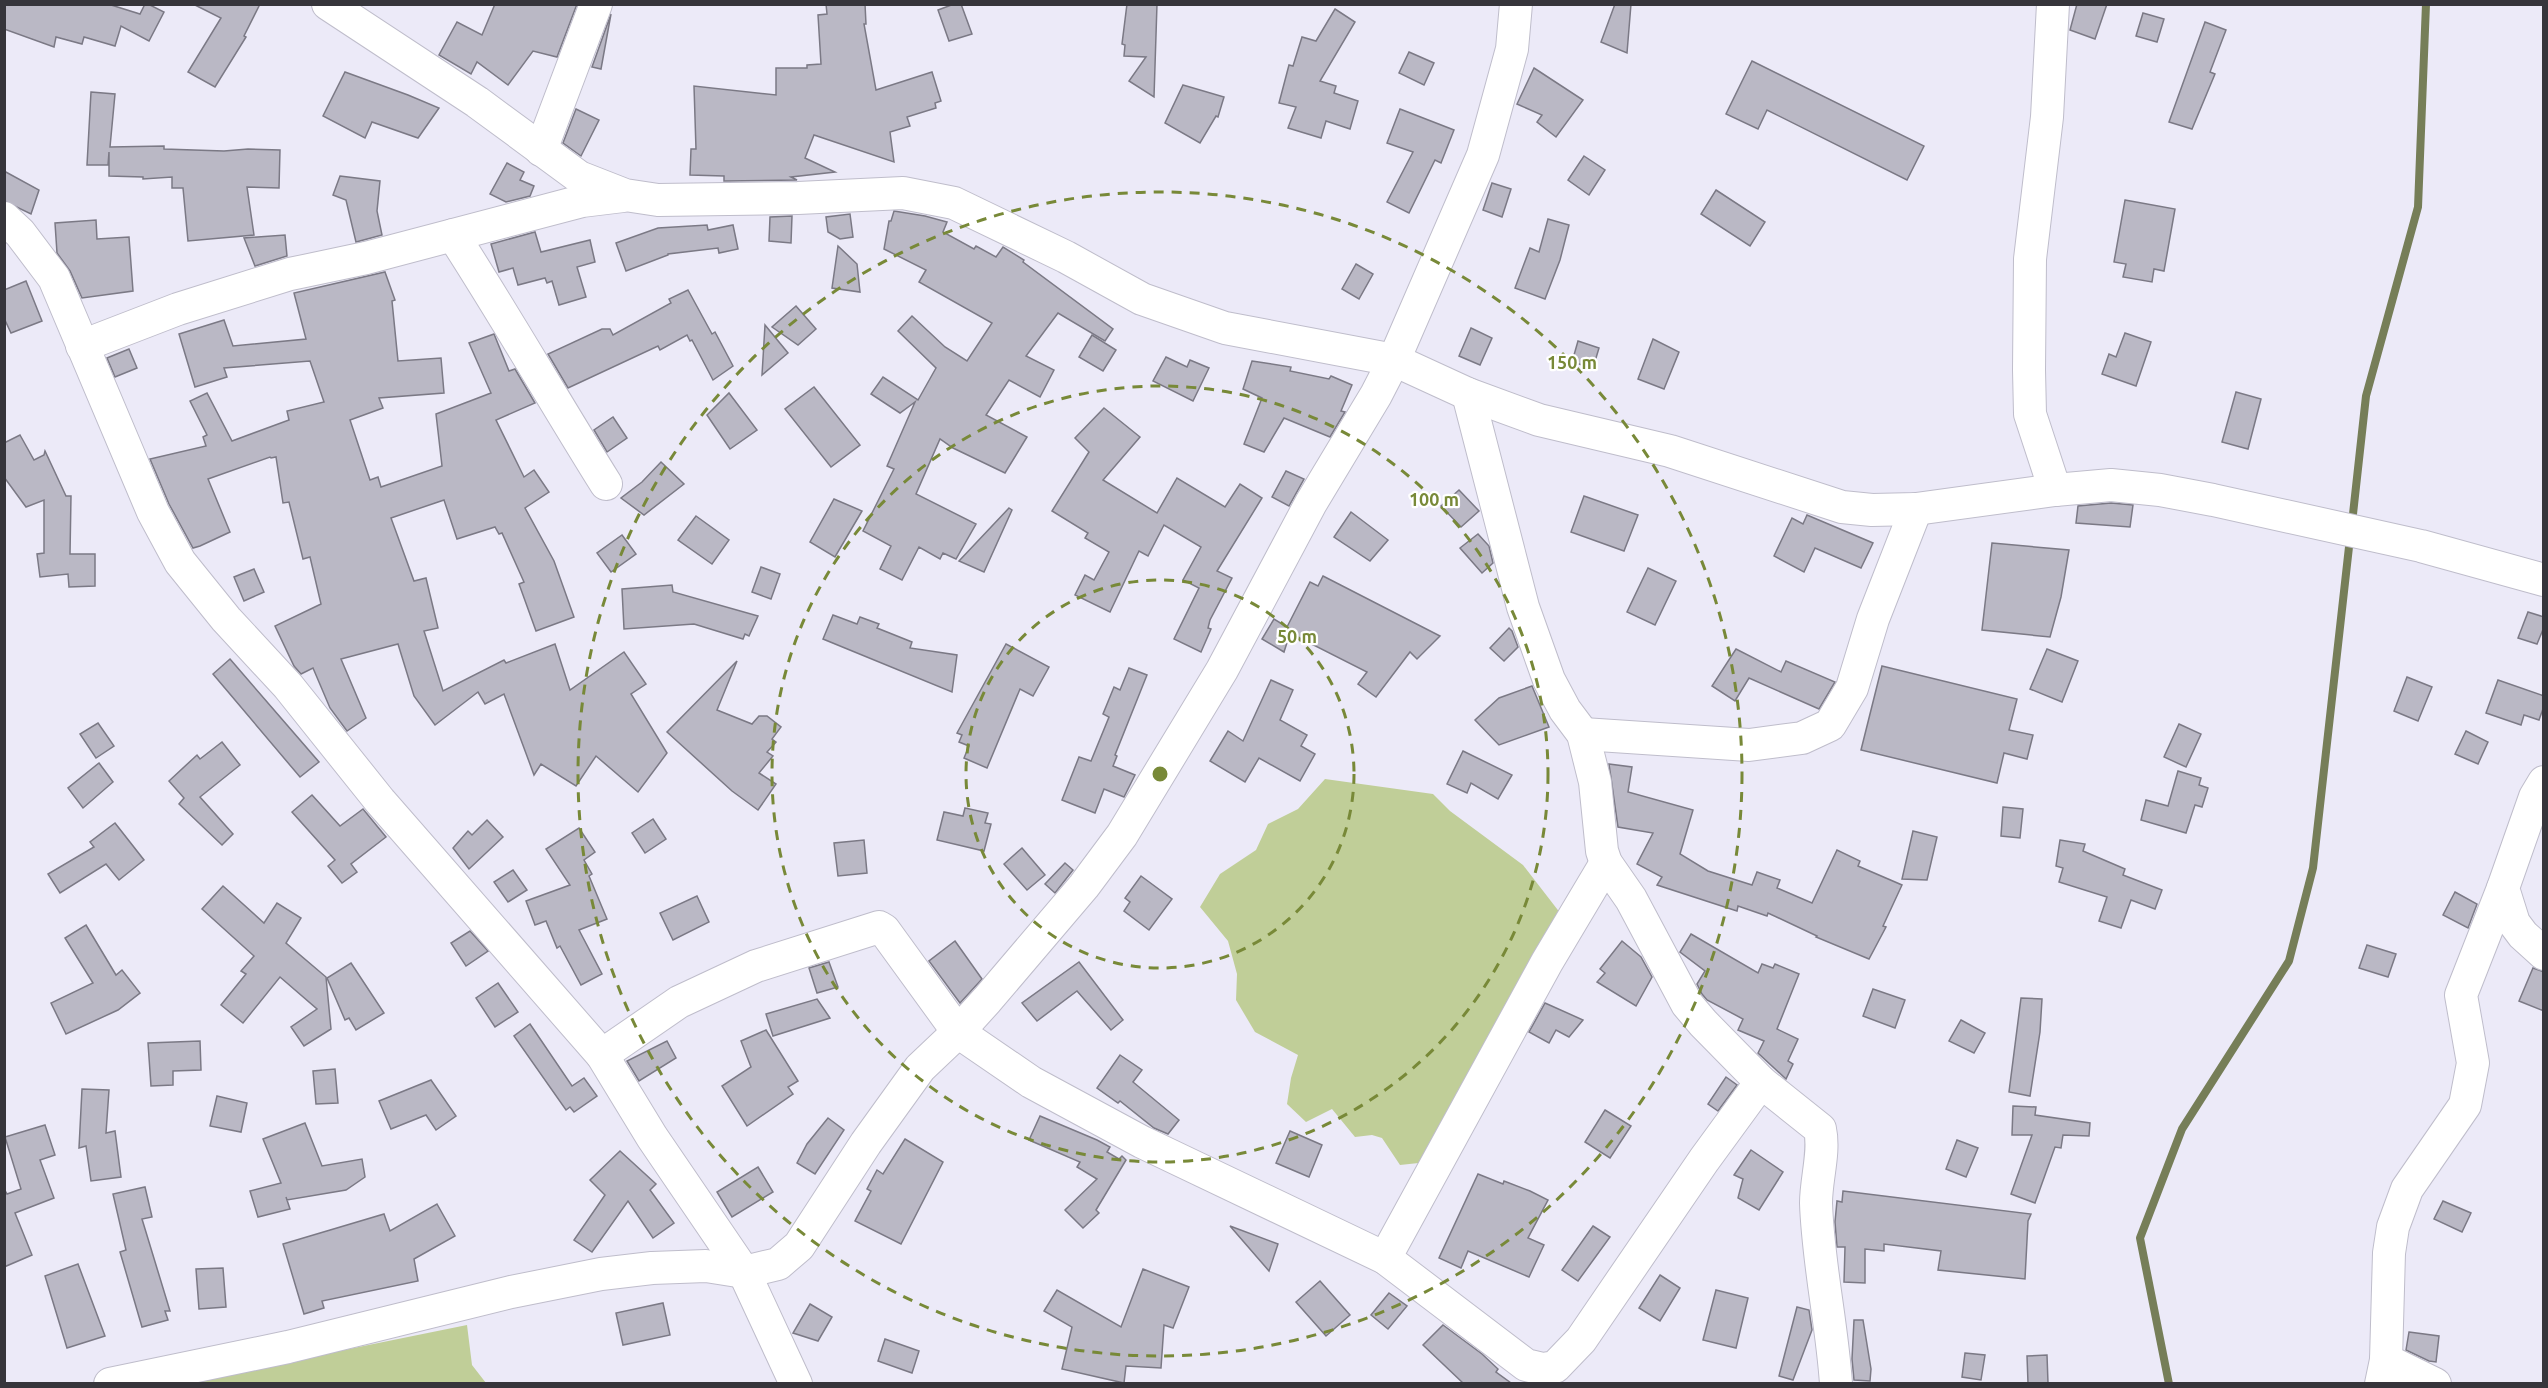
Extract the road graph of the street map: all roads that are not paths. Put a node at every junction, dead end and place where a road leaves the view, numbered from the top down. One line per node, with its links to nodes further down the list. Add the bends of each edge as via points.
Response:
1 (328, 4): 5 (street, via 477,102)
2 (596, 4): 5 (street)
3 (1516, 4): 10 (street, via 1512,49 1483,155)
4 (2053, 4): 13 (street, via 2047,117 2030,260 2029,370 2030,414)
5 (541, 150): 6 (street, via 579,177)
6 (625, 195): 8 (street, via 582,201); 10 (street, via 658,200 903,193 933,197 995,222 1142,299 1225,328)
7 (4, 218): 9 (street, via 54,278)
8 (453, 235): 9 (street, via 290,274 178,309); 12 (street)
9 (82, 346): 22 (street, via 153,513 180,562 288,686 380,801)
10 (1394, 360): 11 (street); 21 (street, via 1311,503 1222,670 1122,835 1084,886)
11 (1468, 394): 14 (street, via 1539,420 1671,451 1842,507); 16 (street, via 1523,608 1549,680 1564,710)
12 (606, 484)
13 (2055, 490): 14 (street); 15 (street, via 2111,485 2160,490 2421,546)
14 (1916, 509): 16 (street, via 1873,620 1852,688 1830,725 1802,738 1749,746)
15 (2544, 580)
16 (1583, 734): 18 (street, via 1595,782)
17 (2544, 782): 19 (street)
18 (1606, 863): 23 (street, via 1631,899 1688,1004); 24 (street, via 1547,962)
19 (2503, 888): 20 (street, via 2514,923); 26 (street, via 2461,995 2473,1062 2465,1105 2407,1189 2393,1227)
20 (2544, 954)
21 (958, 1032): 22 (street, via 879,927 756,966 679,1002); 24 (street, via 1031,1082 1142,1142); 25 (street, via 920,1068 799,1246 778,1264)
22 (602, 1055): 25 (street, via 652,1137)
23 (1761, 1082): 24 (street, via 1605,1308 1555,1367 1526,1365); 30 (street, via 1820,1129 1816,1201)
24 (1385, 1258)
25 (744, 1272): 27 (street, via 706,1266 601,1274); 29 (street)
26 (2384, 1372): 31 (street)
27 (144, 1380): 28 (street)
28 (110, 1383)
29 (795, 1383)
30 (1836, 1383)
31 (2435, 1383)

